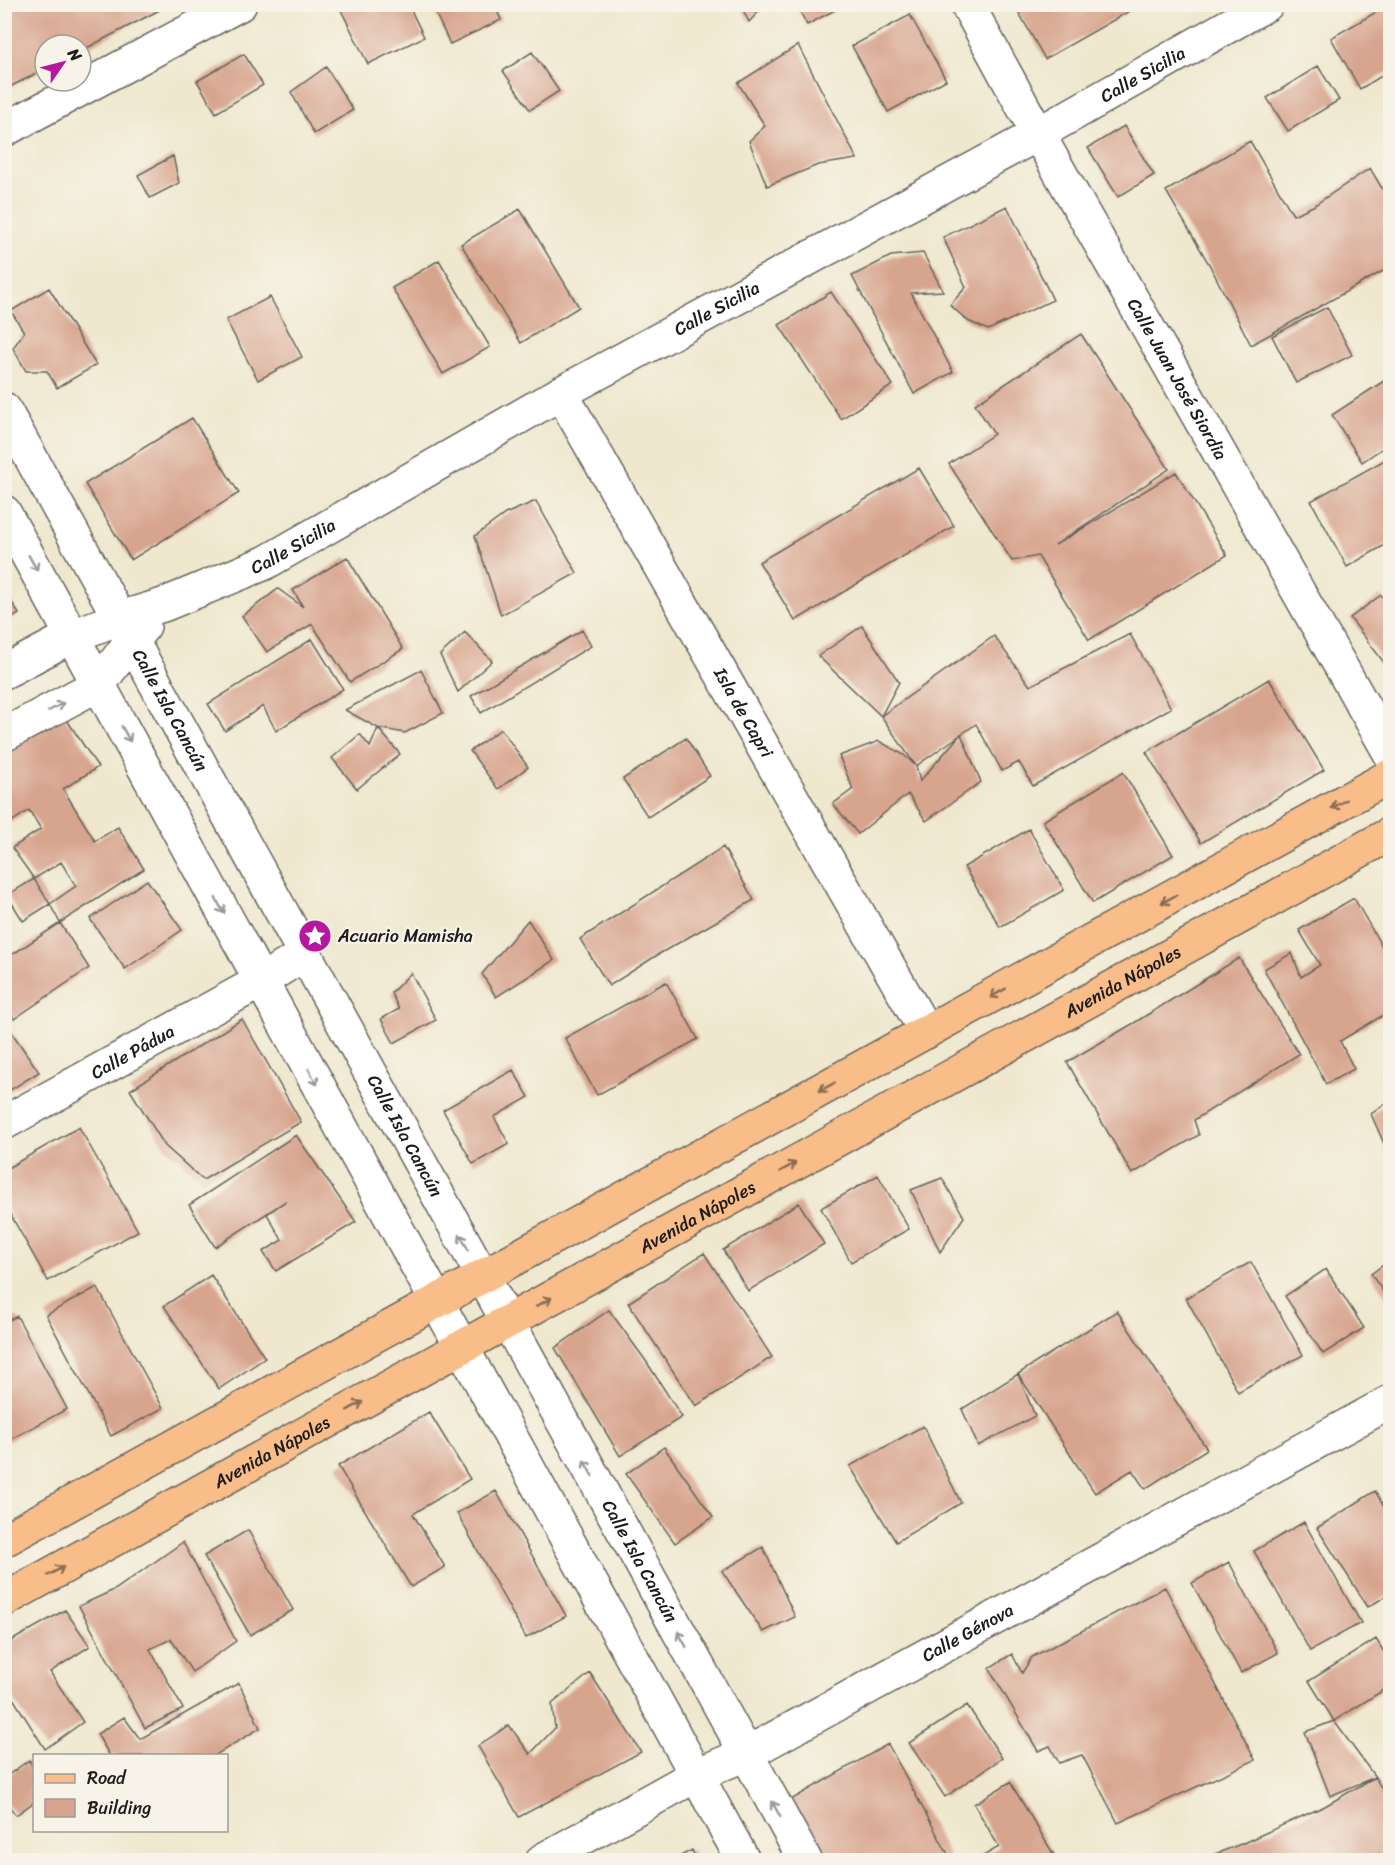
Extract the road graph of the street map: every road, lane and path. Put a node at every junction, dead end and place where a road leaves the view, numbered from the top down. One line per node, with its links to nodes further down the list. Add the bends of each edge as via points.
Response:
1 (240, 4): 4 (street)
2 (967, 4): 5 (street, Calle Juan José Siordia)
3 (1267, 4): 5 (street, Calle Sicilia)
4 (4, 129)
5 (1038, 134): 6 (street, Calle Sicilia); 14 (street, Calle Juan José Siordia)
6 (561, 393): 9 (street, Calle Sicilia, via 265,563 163,605); 19 (street, Isla de Capri)
7 (4, 409): 9 (street, Calle Isla Cancún)
8 (4, 512): 10 (street, one-way to 10)
9 (126, 629): 10 (street, Calle Sicilia); 12 (street, Calle Sicilia); 17 (street, Calle Isla Cancún)
10 (72, 636): 11 (street, Calle Sicilia); 12 (street)
11 (4, 672)
12 (99, 684): 13 (street, Calle Sicilia, one-way to 12); 18 (street, one-way to 18)
13 (4, 735)
14 (1390, 753)
15 (1390, 776): 19 (main road, one-way to 19)
16 (1390, 834): 23 (main road, Avenida Nápoles, one-way to 16)
17 (305, 954): 18 (street, Calle Pádua); 21 (street, Calle Isla Cancún, one-way to 17)
18 (261, 981): 20 (street, Calle Pádua); 22 (street, one-way to 22)
19 (926, 1032): 21 (main road, one-way to 21)
20 (4, 1123)
21 (483, 1276): 22 (main road); 23 (street, Calle Isla Cancún)
22 (437, 1302): 24 (street); 26 (main road)
23 (508, 1322): 24 (main road, Avenida Nápoles); 28 (street, Calle Isla Cancún, one-way to 23)
24 (461, 1347): 27 (main road, Avenida Nápoles, one-way to 24); 29 (street)
25 (1390, 1402): 28 (street, Calle Génova)
26 (4, 1540)
27 (4, 1600)
28 (746, 1754): 29 (street, Calle Génova); 32 (street, Calle Isla Cancún, one-way to 28)
29 (696, 1775): 30 (street, Calle Génova); 31 (street)
30 (543, 1860)
31 (743, 1860)
32 (805, 1860)

